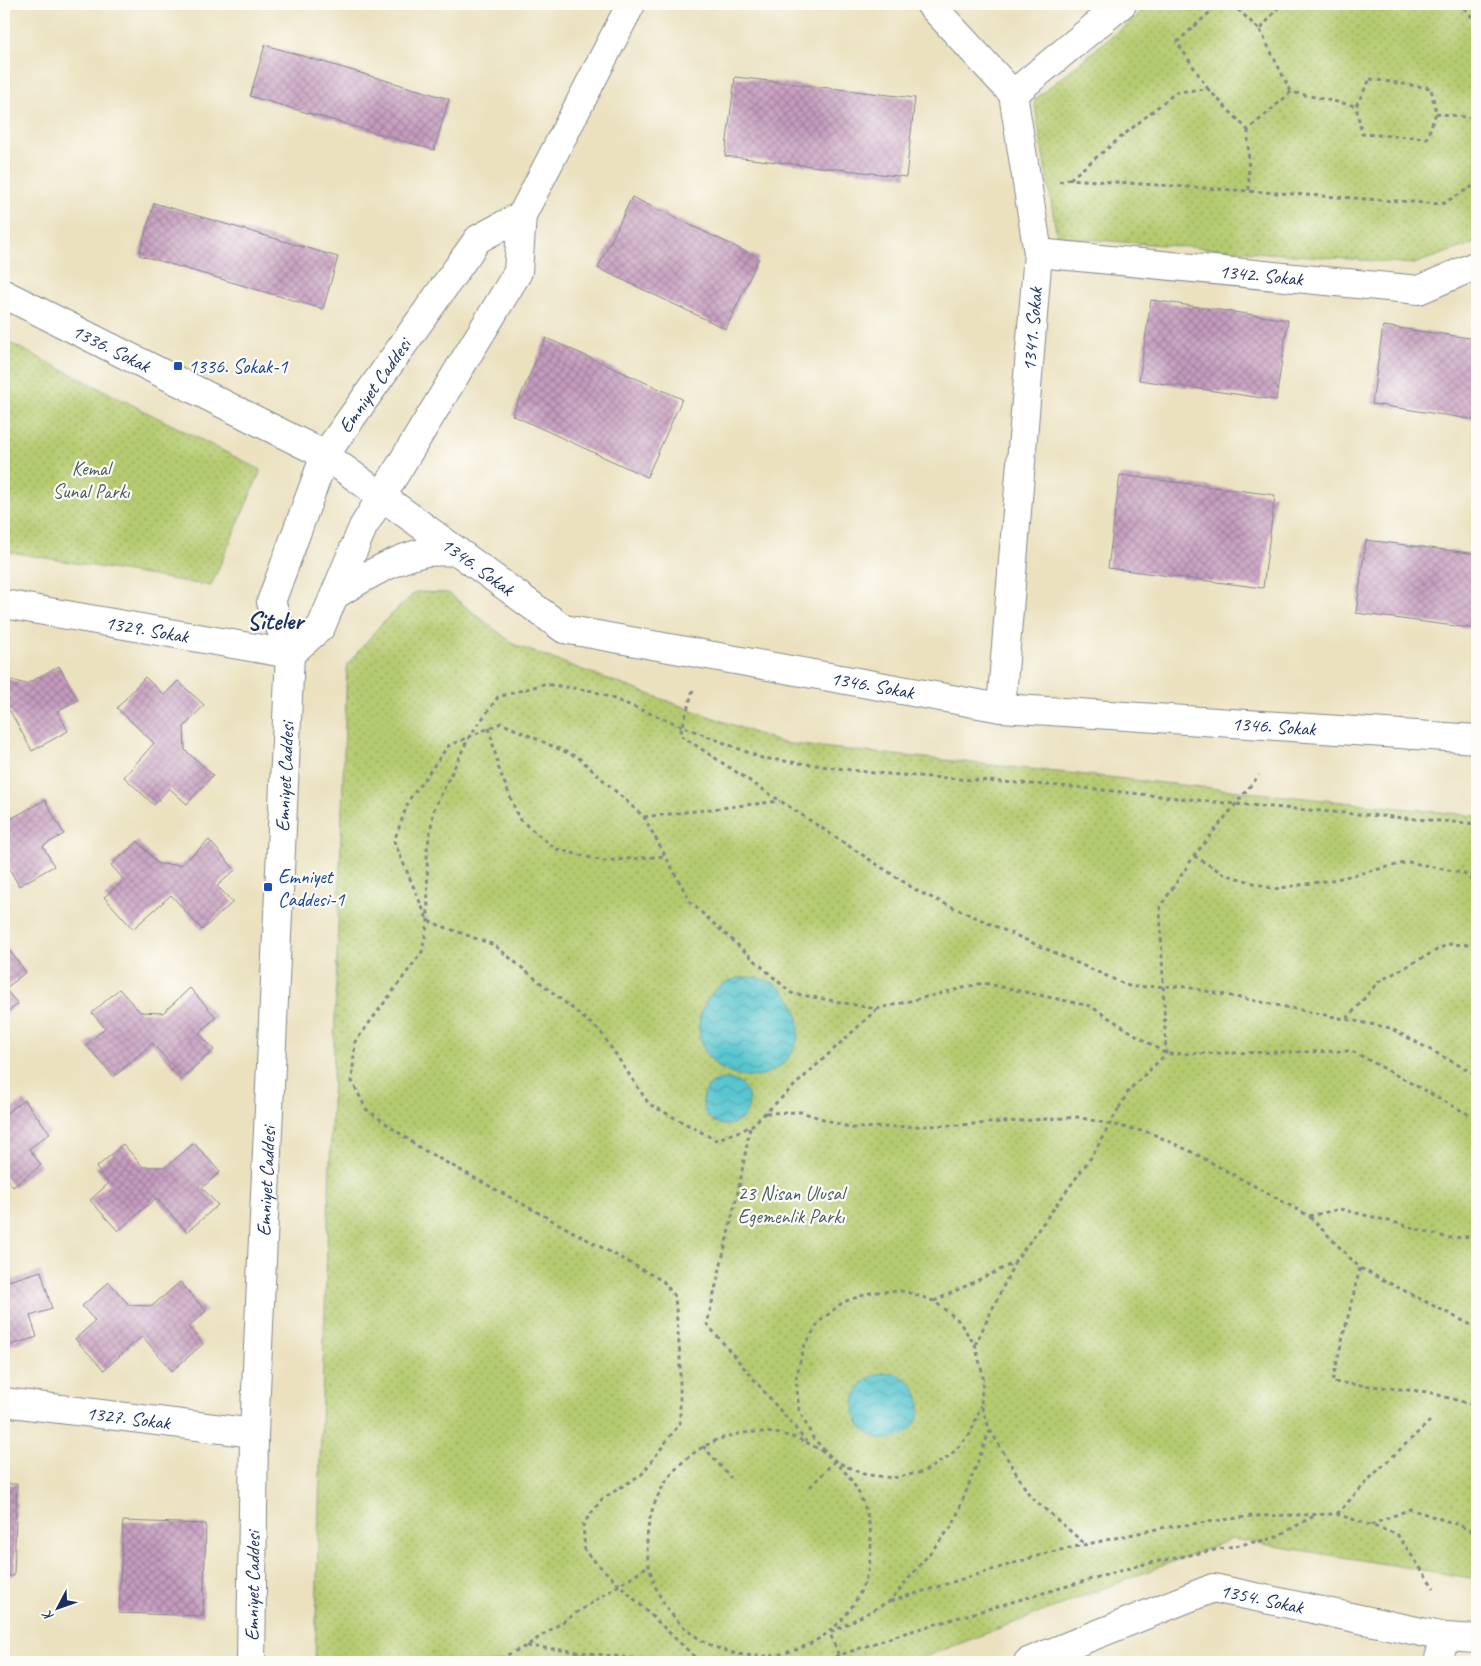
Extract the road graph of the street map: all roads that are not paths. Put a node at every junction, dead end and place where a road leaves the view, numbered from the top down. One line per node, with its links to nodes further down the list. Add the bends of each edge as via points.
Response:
1 (630, 4): 5 (street)
2 (930, 4): 4 (street)
3 (1122, 4): 4 (street)
4 (1013, 94): 6 (street, 1341. Sokak)
5 (522, 215): 9 (street, Emniyet Caddesi, via 478,240); 10 (street, via 518,272)
6 (1038, 253): 7 (street, 1342. Sokak, via 1419,290); 15 (street, 1341. Sokak)
7 (1477, 265)
8 (4, 294): 9 (street, 1336. Sokak)
9 (325, 455): 10 (street, 1346. Sokak); 14 (street, Emniyet Caddesi, via 271,602)
10 (382, 496): 11 (street, 1346. Sokak); 12 (street, via 363,527)
11 (457, 552): 12 (street, via 426,552 403,559); 15 (street, 1346. Sokak, via 564,629)
12 (334, 595): 14 (street, via 321,627)
13 (4, 604): 14 (street, 1329. Sokak)
14 (290, 654): 18 (street, Emniyet Caddesi)
15 (1001, 708): 16 (street, 1346. Sokak)
16 (1477, 739)
17 (4, 1402): 18 (street, 1327. Sokak)
18 (254, 1433): 21 (street, Emniyet Caddesi)
19 (1477, 1639): 20 (street, 1354. Sokak)
20 (1442, 1650): 22 (street, 1354. Sokak, via 1213,1588)
21 (251, 1662)
22 (1028, 1662)

